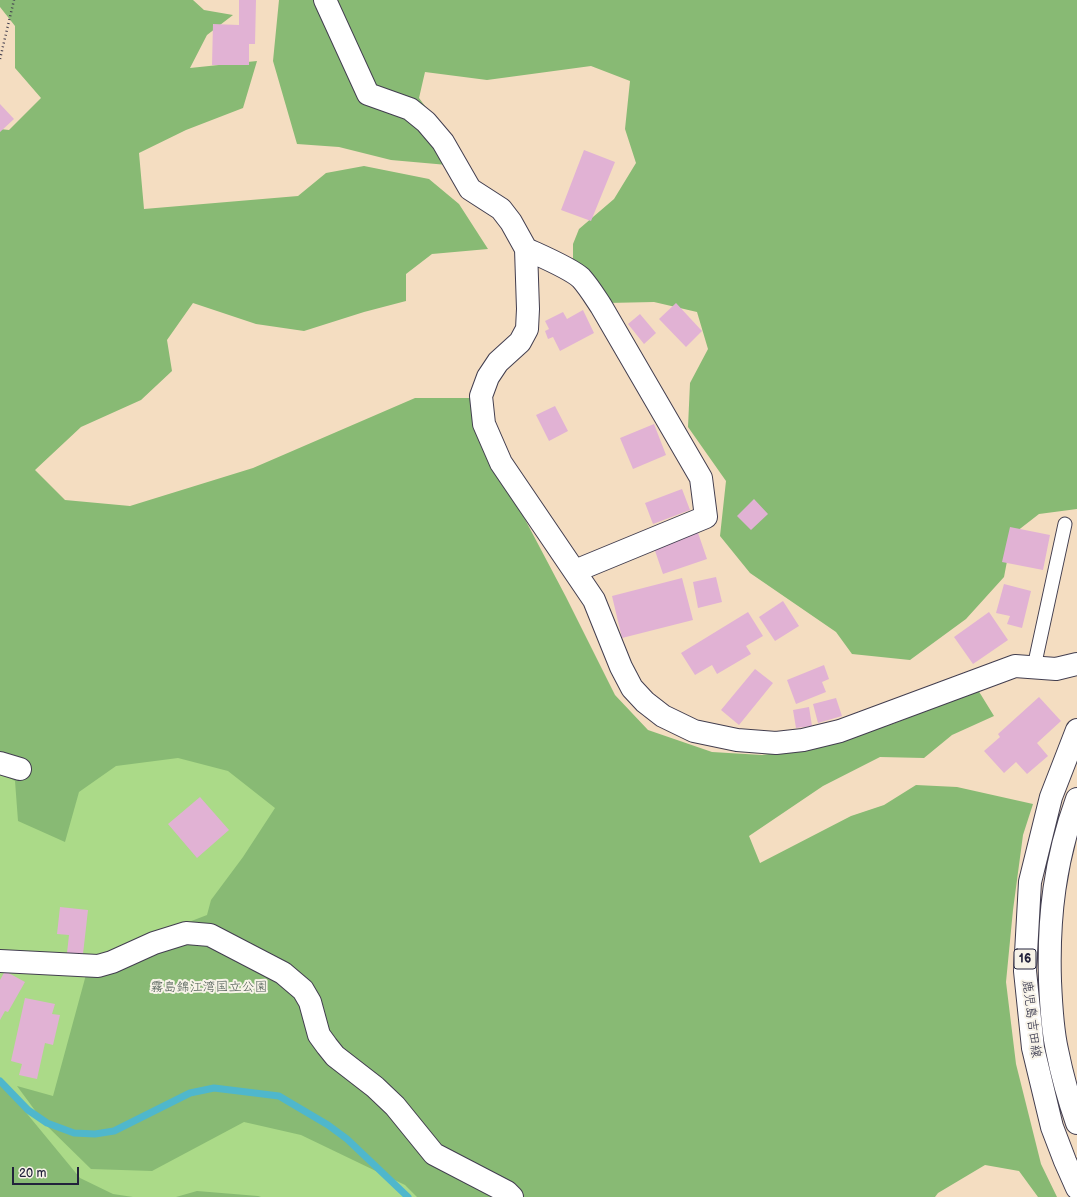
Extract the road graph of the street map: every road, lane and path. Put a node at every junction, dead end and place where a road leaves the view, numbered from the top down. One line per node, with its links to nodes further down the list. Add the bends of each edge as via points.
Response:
1 (14, 0): 3 (path)
2 (325, 0): 4 (street, via 368,94 410,109 426,122 443,142 470,189 501,209)
3 (0, 59)
4 (526, 249): 6 (street, via 527,329 520,342 498,362 488,378 481,396 484,424 501,462); 6 (street, via 580,277 590,290 701,478 706,517)
5 (1066, 524): 8 (lane)
6 (575, 571): 8 (street, via 594,600 632,688 645,702 663,716 694,731 737,740 776,743 803,740 840,731 1015,666)
7 (1077, 664): 8 (street, via 1056,669)
8 (1034, 667)
9 (1077, 730): 13 (street, 鹿児島吉田線 / 16, via 1051,797 1030,882 1024,971 1032,1048 1052,1127)
10 (1077, 799): 12 (street, 鹿児島吉田線 / 16, via 1058,862 1051,912 1049,959 1051,1007 1057,1049)
11 (0, 962): 14 (street, via 98,966 186,933 210,935 283,973 303,990 310,1002 319,1035 327,1046 395,1106 434,1154)
12 (1077, 1124)
13 (1077, 1188)
14 (512, 1197)

